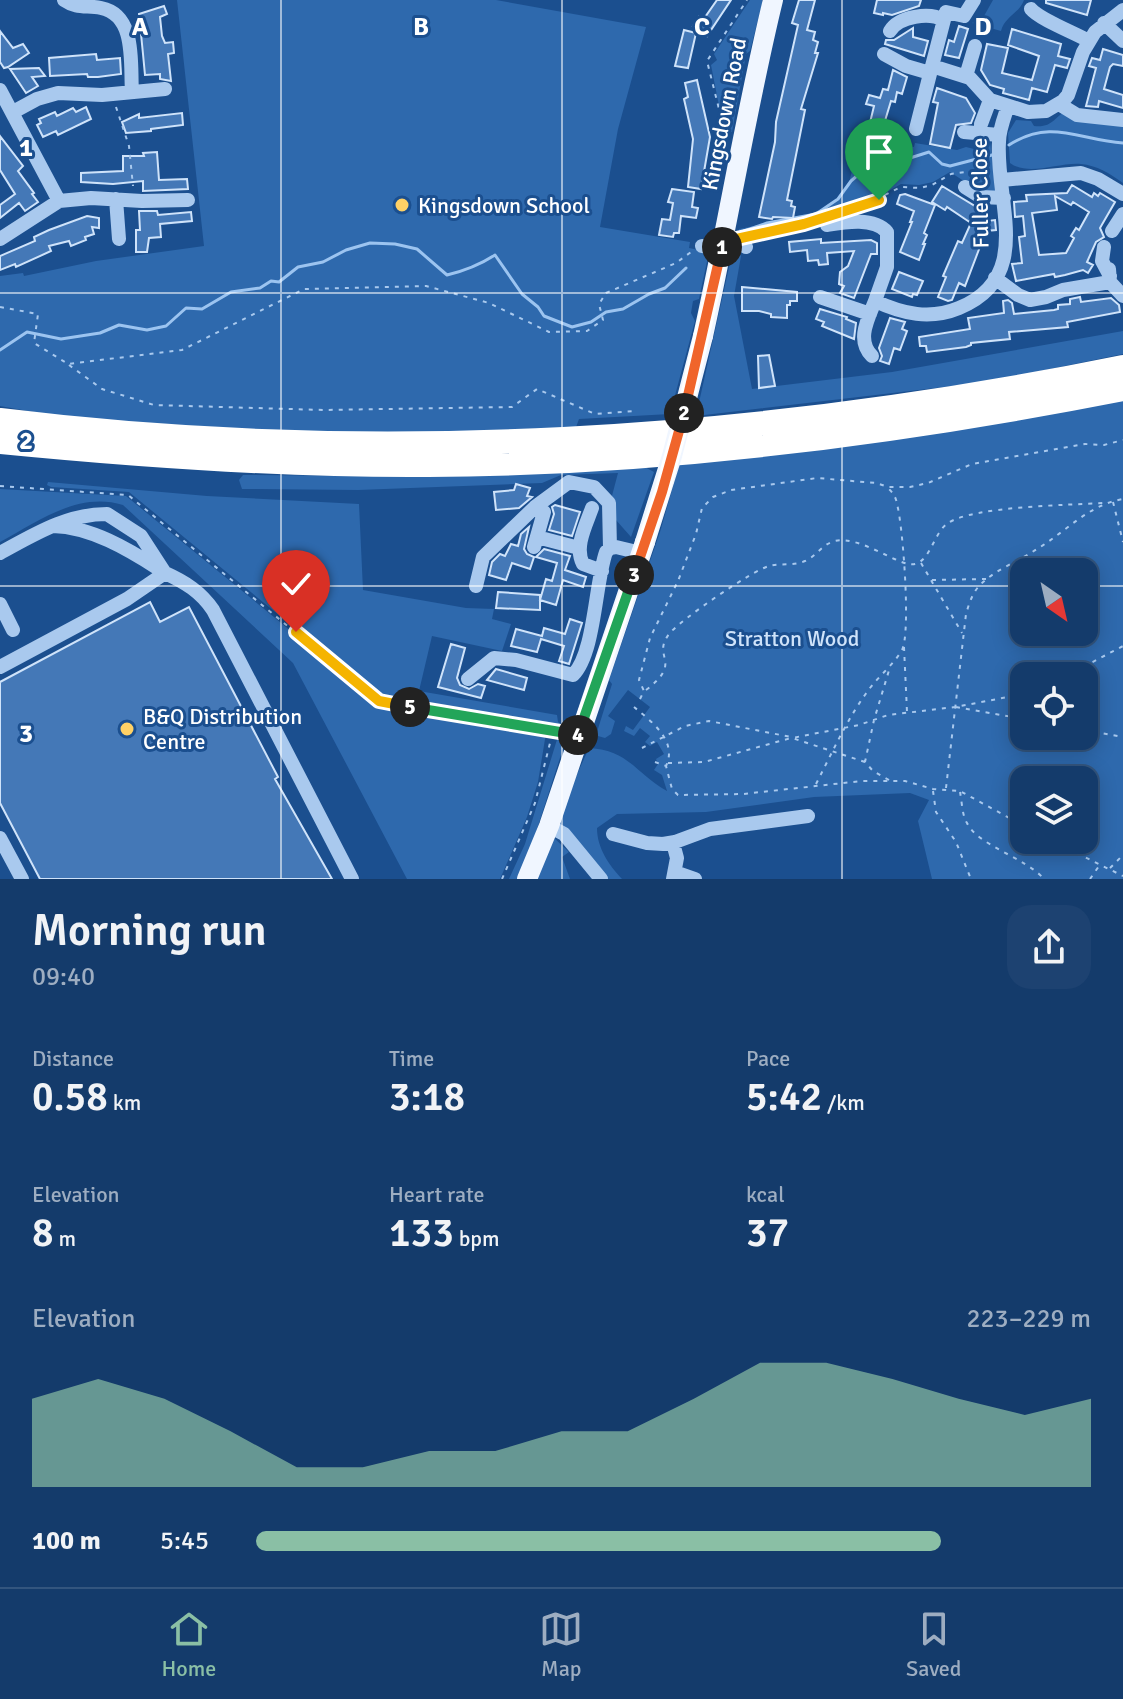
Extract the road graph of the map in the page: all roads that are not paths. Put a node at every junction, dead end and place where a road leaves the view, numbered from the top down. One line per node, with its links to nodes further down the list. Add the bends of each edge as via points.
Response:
1 (64, 0): 18 (street, via 77,7 105,8 122,21 128,34)
2 (773, 0): 40 (main road, Kingsdown Road)
3 (974, 0): 7 (street, via 964,16)
4 (1116, 0): 6 (street)
5 (1031, 9): 10 (street)
6 (1123, 10): 8 (street)
7 (938, 12): 9 (street, via 901,20); 14 (street)
8 (1104, 23): 10 (street); 11 (street)
9 (890, 31)
10 (1089, 41): 20 (street, via 1072,87)
11 (1123, 41)
12 (975, 46): 15 (street)
13 (884, 54): 14 (street, via 906,66)
14 (931, 69): 15 (street); 25 (street)
15 (966, 76): 19 (street)
16 (165, 89): 18 (street)
17 (0, 90): 22 (street)
18 (132, 92): 22 (street, via 58,93)
19 (990, 100): 21 (street); 24 (street)
20 (1059, 104): 21 (street, via 1036,112); 23 (street, via 1077,115)
21 (1008, 106): 27 (street, Fuller Close)
22 (13, 112): 34 (street)
23 (1123, 120)
24 (981, 124)
25 (916, 129)
26 (964, 132): 27 (street)
27 (999, 135): 28 (street, Fuller Close)
28 (1001, 174): 30 (street, via 1081,173); 31 (street, Fuller Close)
29 (965, 187): 31 (street, via 981,197)
30 (1123, 194)
31 (1004, 198): 44 (street, Fuller Close, via 1007,245)
32 (126, 199): 33 (street); 34 (street); 39 (street)
33 (188, 200)
34 (59, 201): 38 (street)
35 (1123, 214): 37 (street)
36 (821, 223): 47 (street, via 853,217 887,232 887,267)
37 (1112, 231)
38 (0, 239)
39 (119, 239)
40 (720, 243): 41 (street); 56 (main road, Kingsdown Road, bridge, via 703,336)
41 (746, 247)
42 (1104, 247): 43 (street, via 1102,261)
43 (1110, 276): 44 (street, Fuller Close, via 1030,300); 45 (street)
44 (995, 278): 47 (street, Fuller Close, via 971,303 936,315)
45 (1123, 296)
46 (820, 297): 47 (street, Fuller Close)
47 (873, 308): 48 (street, via 863,342)
48 (872, 356)
49 (1123, 367): 51 (highway, via 811,418 559,439 256,439)
50 (1123, 389): 52 (highway, via 871,433 545,462 263,462)
51 (0, 420)
52 (0, 442)
53 (592, 508): 57 (street)
54 (544, 512): 57 (street, via 535,542)
55 (49, 526): 59 (street); 61 (street, via 114,543); 61 (street, via 107,514 141,536)
56 (643, 547): 58 (street); 68 (main road, Kingsdown Road)
57 (579, 548): 60 (street, via 583,564)
58 (610, 548): 60 (street); 62 (street, via 609,503 594,487 569,482 483,557)
59 (0, 553)
60 (602, 571): 66 (street, via 576,673 570,676 494,658)
61 (165, 573): 65 (street); 75 (street, via 194,588 213,610)
62 (476, 586)
63 (0, 604): 64 (street)
64 (13, 630)
65 (0, 667)
66 (468, 679)
67 (808, 816): 71 (street, via 710,829)
68 (549, 826): 72 (street, via 564,834); 76 (main road, Kingsdown Road)
69 (613, 834): 71 (street)
70 (0, 838): 74 (street)
71 (673, 843): 73 (street)
72 (585, 859): 77 (street); 78 (street)
73 (674, 876): 79 (street)
74 (22, 879)
75 (352, 879)
76 (527, 879)
77 (588, 879)
78 (601, 879)
79 (695, 879)

